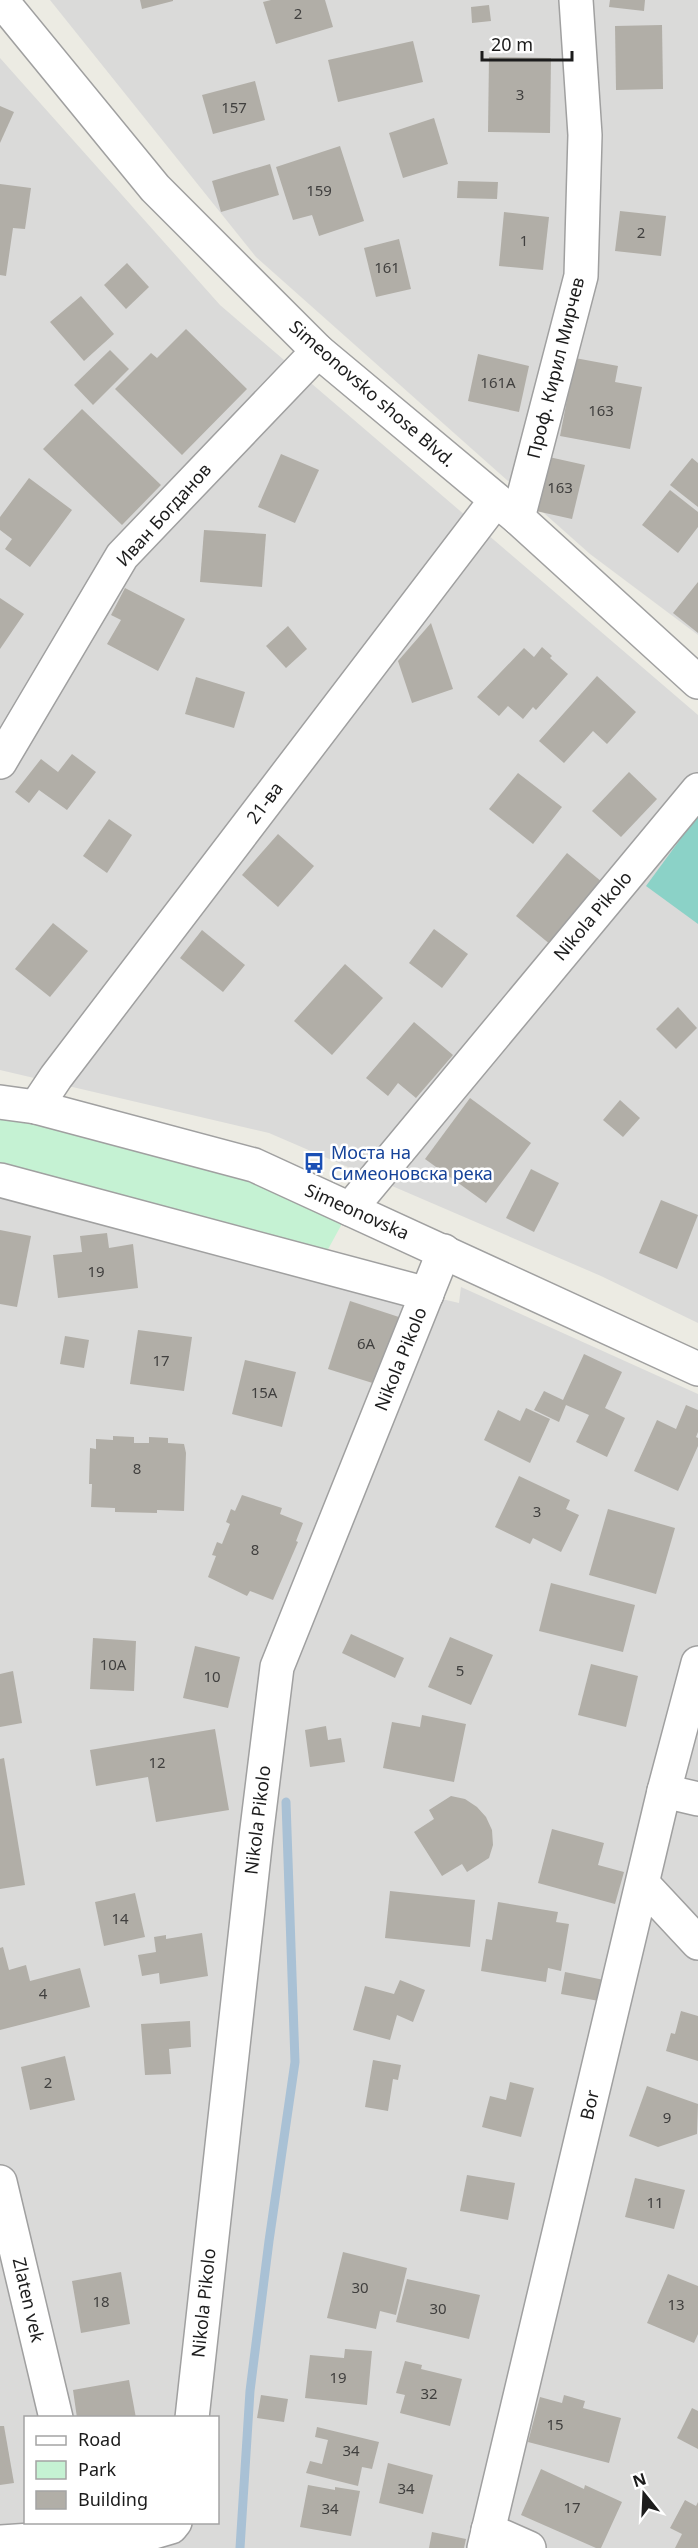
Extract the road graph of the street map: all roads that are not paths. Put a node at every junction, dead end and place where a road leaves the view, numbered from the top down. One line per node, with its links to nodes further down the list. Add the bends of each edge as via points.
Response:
1 (1, 0): 3 (street, Simeonovsko shose Blvd., via 155,188)
2 (576, 0): 4 (street, Проф. Кирил Мирчев, via 585,135 581,276)
3 (318, 351): 4 (street, Simeonovsko shose Blvd.); 6 (street, Иван Богданов, via 122,556)
4 (507, 509): 5 (street, Simeonovsko shose Blvd.); 9 (street, 21-ва)
5 (698, 682)
6 (0, 762)
7 (698, 790): 11 (street, Nikola Pikolo)
8 (0, 1102): 9 (street, Simeonovska)
9 (36, 1107): 11 (street, Simeonovska, via 254,1165)
10 (0, 1180): 13 (street)
11 (350, 1209): 12 (street, Simeonovska)
12 (444, 1251): 13 (street, Nikola Pikolo); 14 (street, Simeonovska)
13 (427, 1294): 22 (street, Nikola Pikolo, via 277,1667)
14 (698, 1369)
15 (698, 1663): 16 (street, Bor)
16 (664, 1791): 17 (street); 18 (street, Bor)
17 (698, 1799)
18 (643, 1884): 19 (street); 25 (street, Bor)
19 (698, 1943)
20 (0, 2182): 21 (street, Zlaten vek)
21 (56, 2416)
22 (192, 2416)
23 (173, 2525): 24 (street, via 154,2532)
24 (84, 2536): 26 (street)
25 (486, 2539): 27 (street)
26 (0, 2542)
27 (529, 2548)

